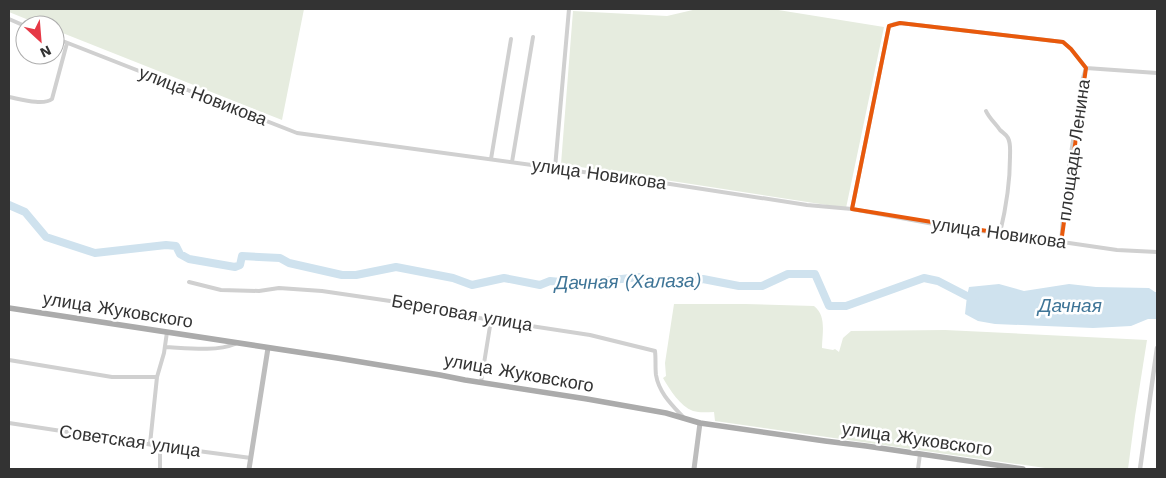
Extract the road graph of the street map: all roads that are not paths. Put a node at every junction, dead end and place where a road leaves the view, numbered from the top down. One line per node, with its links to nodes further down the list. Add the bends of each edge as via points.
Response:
1 (569, 9): 11 (street)
2 (533, 37): 10 (street)
3 (511, 39): 9 (street)
4 (67, 43): 7 (street, via 50,101); 9 (street, улица Новикова, via 297,133)
5 (1086, 68): 6 (street, площадь Ленина); 12 (street, via 1063,42 900,23 889,26); 14 (street, площадь Ленина, via 1065,193)
6 (1157, 73)
7 (9, 97)
8 (986, 111): 13 (street, via 1010,142 1010,176)
9 (490, 159): 10 (street, улица Новикова)
10 (512, 162): 11 (street, улица Новикова)
11 (556, 168): 12 (street, улица Новикова)
12 (852, 209): 13 (street, улица Новикова)
13 (1000, 233): 14 (street, улица Новикова)
14 (1061, 243): 15 (street, улица Новикова)
15 (1157, 252)
16 (189, 282): 18 (street, Береговая улица, via 221,290 279,288 322,291)
17 (9, 308): 19 (main road, улица Жуковского)
18 (491, 320): 26 (street); 27 (street, Береговая улица, via 590,335 655,351 660,388)
19 (167, 332): 20 (main road, улица Жуковского); 21 (street)
20 (236, 343): 21 (street, via 211,348); 22 (main road, улица Жуковского)
21 (165, 346): 25 (street)
22 (268, 348): 26 (main road, улица Жуковского); 33 (main road)
23 (1157, 348): 39 (street)
24 (9, 360): 25 (street, via 112,376)
25 (157, 377): 30 (street)
26 (481, 382): 27 (main road, улица Жуковского)
27 (686, 419): 29 (main road, улица Жуковского)
28 (9, 423): 30 (street, Советская улица)
29 (700, 423): 32 (main road, улица Жуковского); 36 (main road)
30 (150, 444): 31 (street, Советская улица)
31 (160, 446): 33 (street, Советская улица); 34 (street)
32 (920, 454): 37 (street); 38 (main road, улица Жуковского)
33 (251, 458): 35 (main road)
34 (160, 469)
35 (250, 469)
36 (694, 469)
37 (918, 469)
38 (1023, 469)
39 (1140, 469)

